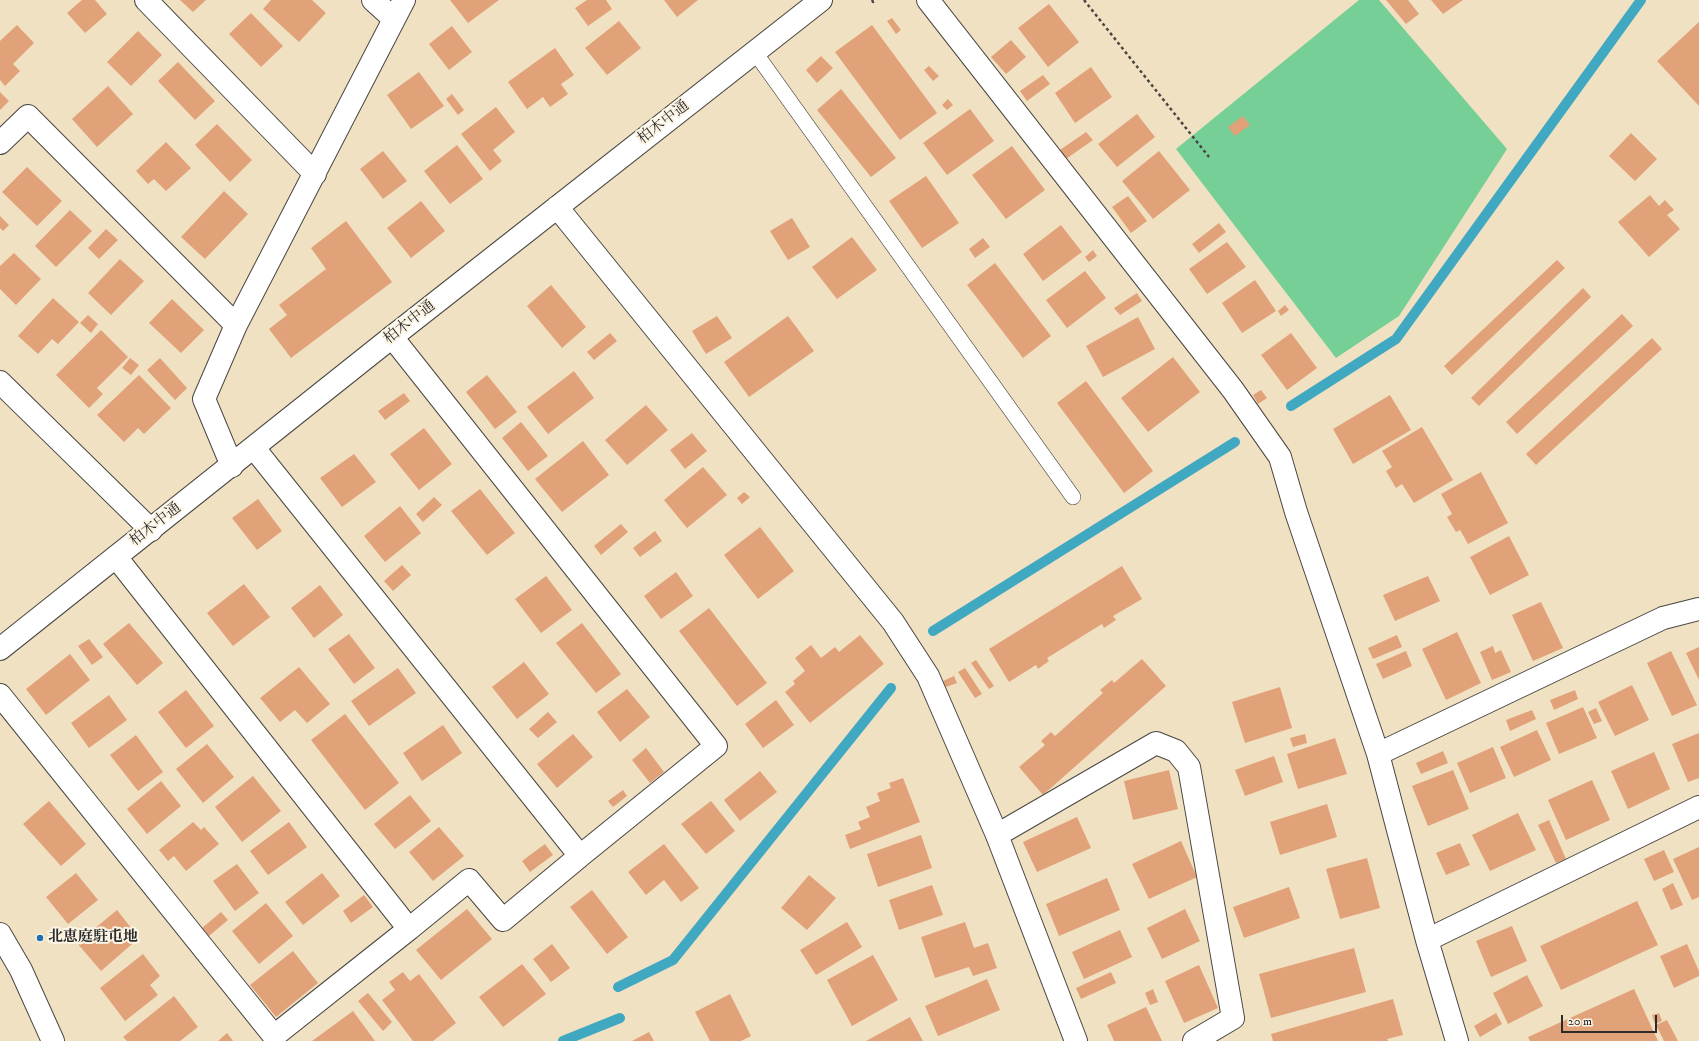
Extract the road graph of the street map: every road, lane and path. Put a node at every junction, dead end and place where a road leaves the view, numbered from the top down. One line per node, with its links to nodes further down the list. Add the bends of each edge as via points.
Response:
1 (146, 0): 13 (street)
2 (373, 0): 9 (street)
3 (404, 0): 9 (street)
4 (821, 0): 10 (street, 柏木中通)
5 (872, 0): 6 (path)
6 (875, 0)
7 (928, 0): 26 (street, via 1233,390 1280,457 1296,512)
8 (1084, 0): 12 (path)
9 (394, 19): 13 (street)
10 (754, 52): 14 (street, 柏木中通); 20 (lane)
11 (0, 143): 15 (street, via 28,116)
12 (1209, 157)
13 (315, 174): 15 (street)
14 (558, 207): 16 (street, 柏木中通); 28 (street, via 893,622 928,676)
15 (236, 325): 19 (street, via 204,399)
16 (392, 337): 18 (street, 柏木中通); 29 (street, via 716,746)
17 (0, 382): 21 (street)
18 (254, 448): 19 (street, 柏木中通); 29 (street)
19 (232, 466): 21 (street, 柏木中通)
20 (1073, 497)
21 (150, 530): 22 (street, 柏木中通)
22 (116, 557): 24 (street, 柏木中通); 30 (street)
23 (1699, 609): 26 (street, via 1663,618)
24 (0, 649)
25 (0, 695): 30 (street, via 274,1036)
26 (1378, 754): 32 (street)
27 (1699, 807): 32 (street)
28 (997, 835): 34 (street); 35 (street, via 1156,743 1176,751 1190,767 1233,1018)
29 (580, 856): 30 (street, via 503,920 469,880)
30 (409, 929)
31 (0, 934): 33 (street, via 21,970)
32 (1427, 940): 36 (street)
33 (53, 1041)
34 (1076, 1041)
35 (1194, 1041)
36 (1457, 1041)

